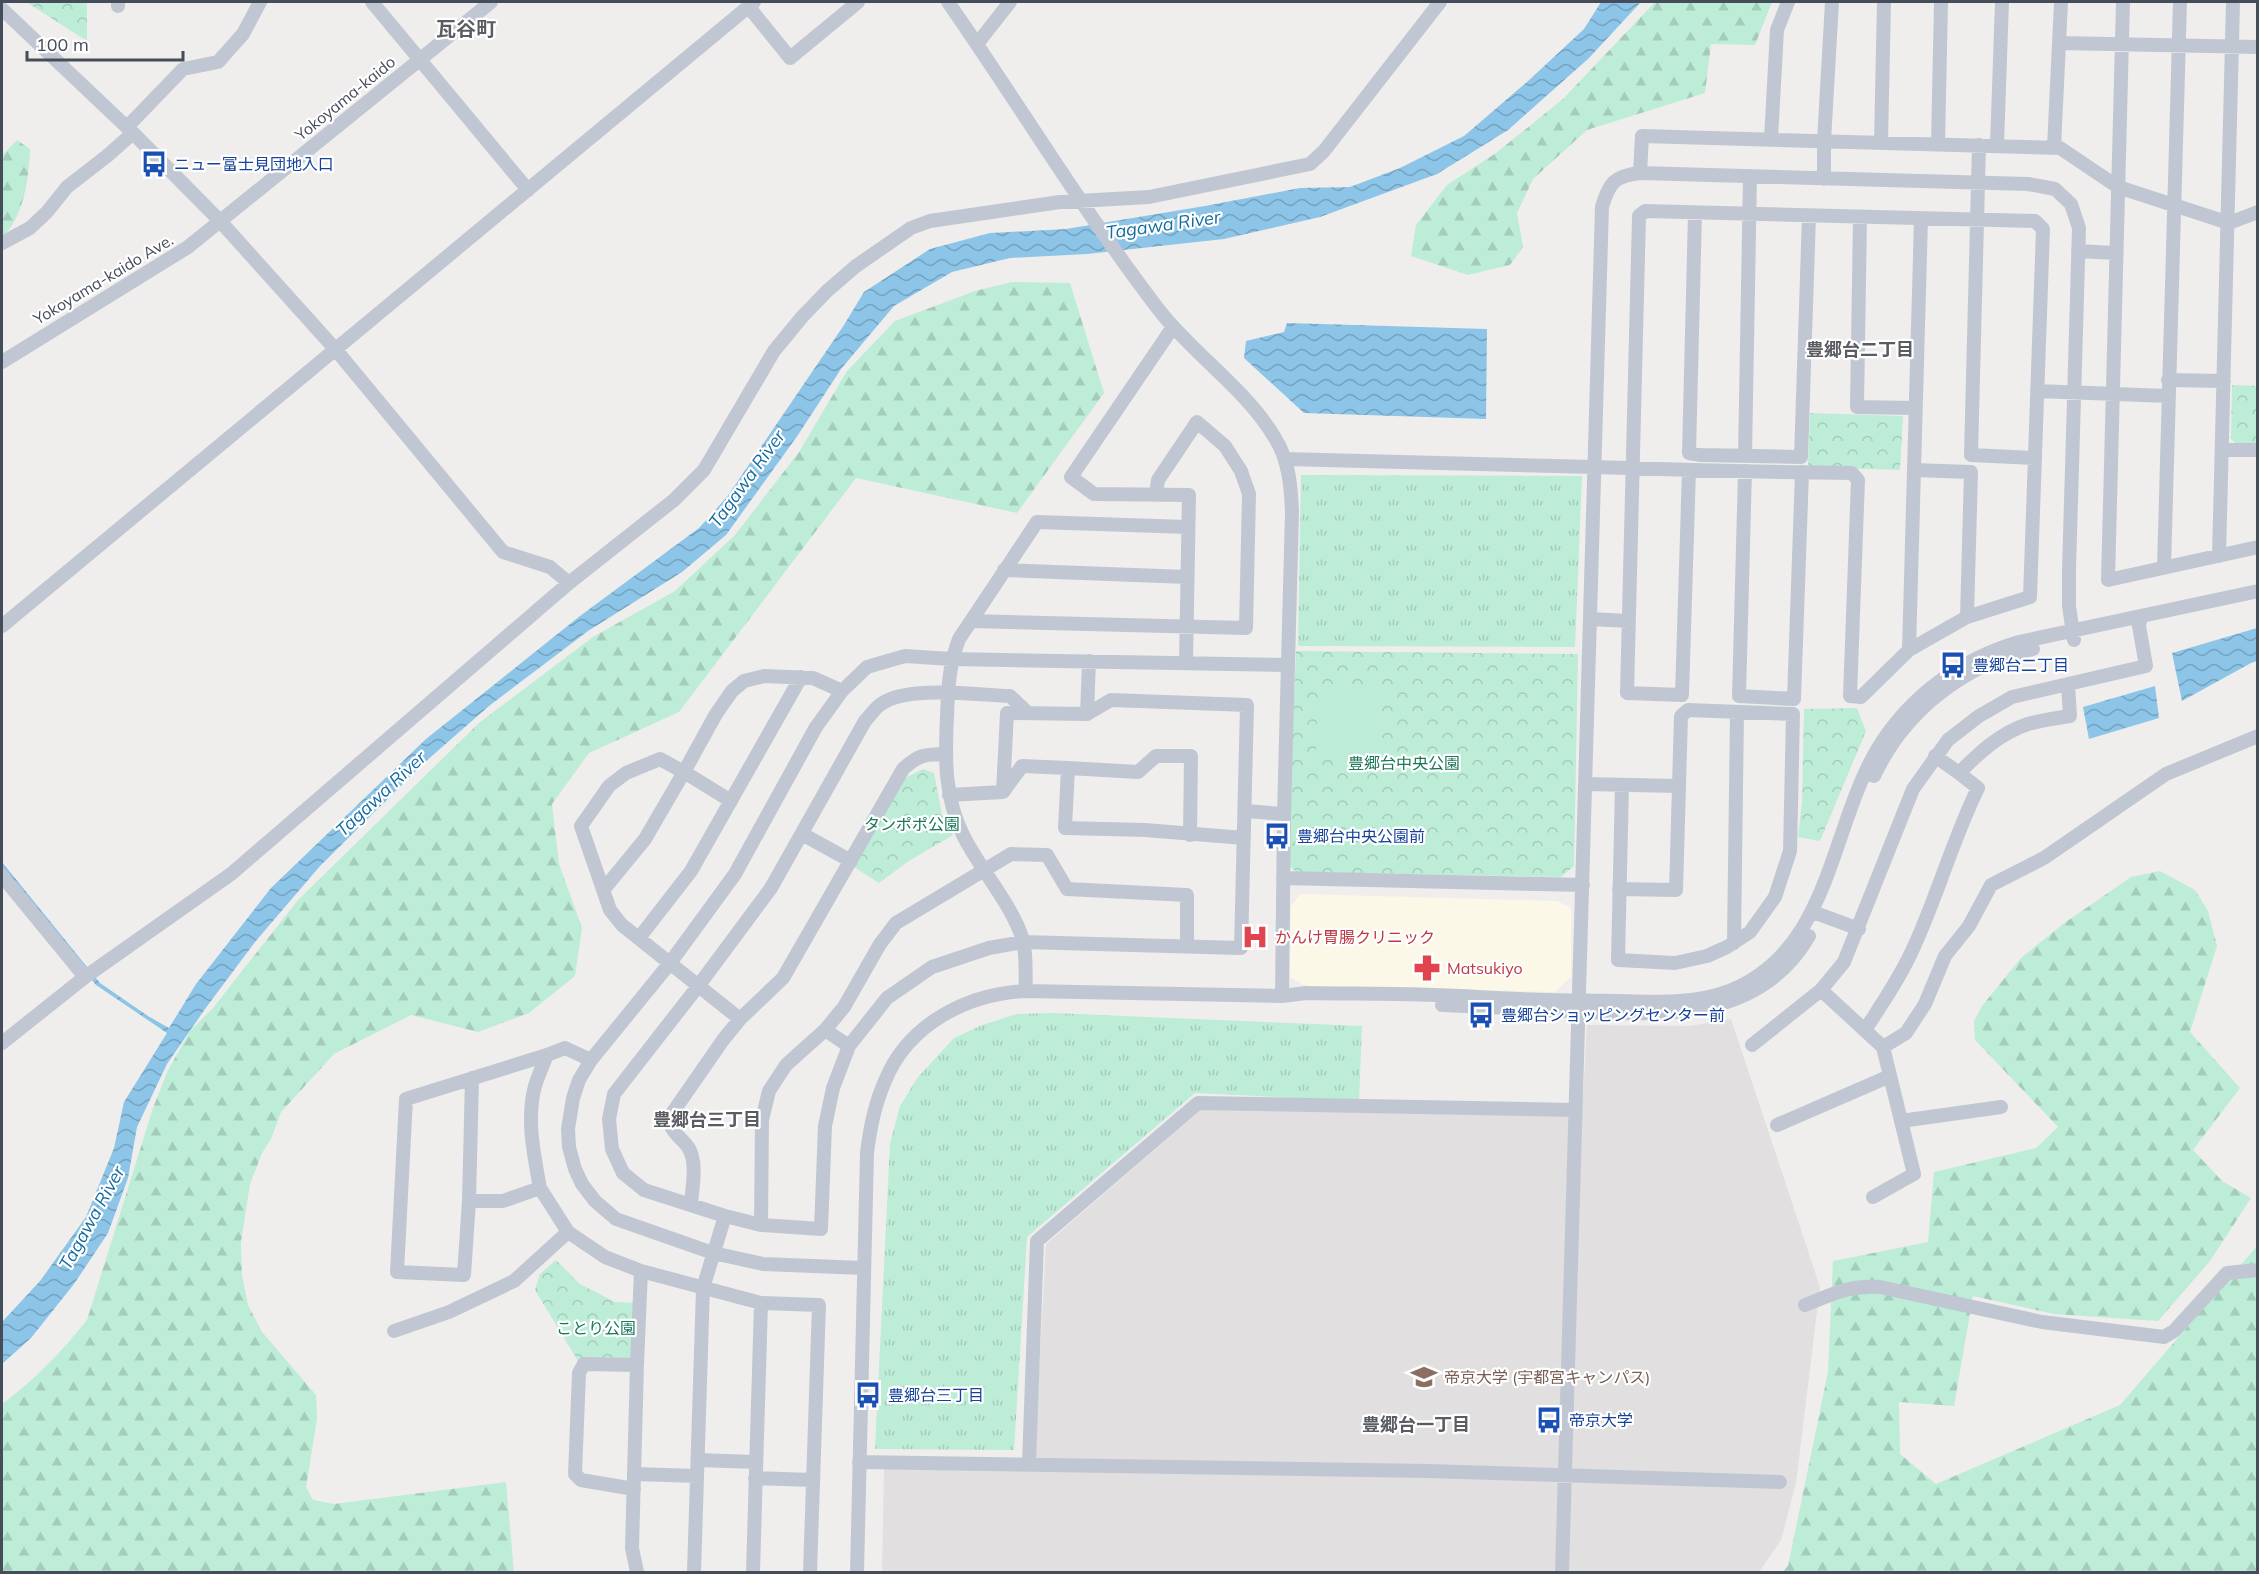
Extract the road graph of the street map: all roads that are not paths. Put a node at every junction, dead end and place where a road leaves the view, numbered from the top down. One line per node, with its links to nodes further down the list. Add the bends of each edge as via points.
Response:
1 (260, 2): 26 (street, via 243,34 218,62 183,69)
2 (372, 2): 25 (street)
3 (491, 2): 25 (street, Yokoyama-kaido)
4 (858, 2): 17 (street, via 790,58)
5 (948, 2): 20 (street)
6 (1010, 2): 20 (street)
7 (1440, 2): 40 (street, via 1310,164 1149,197)
8 (1788, 2): 27 (street, via 1777,30)
9 (1832, 2): 28 (street)
10 (1884, 2): 29 (street)
11 (1941, 2): 30 (street)
12 (2002, 2): 32 (street)
13 (2061, 2): 19 (street)
14 (2123, 2): 21 (street)
15 (2180, 2): 22 (street)
16 (2233, 2): 23 (street)
17 (751, 4): 39 (street)
18 (2, 9): 26 (street)
19 (2059, 43): 21 (street); 33 (street)
20 (977, 44): 40 (street)
21 (2122, 45): 22 (street); 38 (street)
22 (2179, 46): 23 (street); 41 (street)
23 (2232, 46): 24 (street); 50 (street)
24 (2258, 47)
25 (419, 60): 39 (street); 49 (street, Yokoyama-kaido)
26 (130, 130): 49 (street); 51 (street, via 30,228)
27 (1771, 139): 28 (street); 34 (street, via 1642,136)
28 (1824, 141): 29 (street); 36 (street)
29 (1881, 142): 30 (street)
30 (1938, 144): 31 (street)
31 (1979, 145): 32 (street); 37 (street)
32 (1997, 145): 33 (street)
33 (2054, 147): 38 (street)
34 (1640, 173): 35 (street); 69 (street, via 1622,175 1607,188 1602,207)
35 (1750, 176): 36 (street); 44 (street)
36 (1824, 179): 37 (street)
37 (1978, 184): 48 (street); 52 (street, via 2028,184 2055,189 2072,204 2079,228)
38 (2118, 187): 41 (street); 53 (street)
39 (528, 190): 55 (street)
40 (1084, 203): 54 (street); 82 (street, via 930,220 911,228 856,266 826,291 774,351 704,470 674,500)
41 (2174, 205): 50 (street); 57 (street)
42 (2258, 212): 50 (street)
43 (1695, 213): 44 (street); 66 (street, via 1689,453); 70 (street, via 1645,211 1639,216)
44 (1749, 214): 45 (street); 66 (street)
45 (1809, 216): 46 (street); 66 (street, via 1801,457)
46 (1860, 218): 47 (street); 63 (street, via 1857,407)
47 (1921, 219): 48 (street); 63 (street)
48 (1977, 220): 59 (street, via 2035,221 2043,229); 67 (street, via 1971,455)
49 (220, 221): 55 (street); 56 (street, Yokoyama-kaido Ave., via 188,247)
50 (2229, 223): 58 (street)
51 (2, 243)
52 (2078, 251): 53 (street); 60 (street)
53 (2116, 253): 61 (street)
54 (1173, 327): 68 (street, via 1257,414); 75 (street, via 1071,477 1094,494)
55 (336, 350): 82 (street, via 503,552 550,567); 90 (street)
56 (2, 362)
57 (2168, 380): 58 (street); 62 (street)
58 (2224, 381): 64 (street)
59 (2037, 392): 60 (street); 67 (street)
60 (2075, 392): 61 (street); 92 (street, via 2068,590)
61 (2112, 394): 62 (street); 79 (street, via 2108,580)
62 (2168, 396): 79 (street)
63 (1915, 408): 72 (street)
64 (2222, 450): 65 (street); 78 (street)
65 (2258, 450)
66 (1745, 456)
67 (2035, 458): 85 (street, via 2030,597)
68 (1285, 459): 69 (street); 97 (street, via 1292,512)
69 (1594, 467): 70 (street); 86 (street)
70 (1632, 468): 71 (street); 88 (street)
71 (1689, 470): 73 (street); 88 (street, via 1682,694 1627,693)
72 (1914, 470): 85 (street, via 1971,472); 93 (street)
73 (1745, 471): 74 (street); 74 (street, via 1739,696 1794,699)
74 (1802, 472): 93 (street, via 1852,473 1858,480 1850,696 1861,697)
75 (1156, 494): 76 (street, via 1189,495); 91 (street, via 1158,480 1197,422 1225,446 1241,471 1249,494 1246,628)
76 (1188, 527): 80 (street, via 1037,522); 81 (street)
77 (2258, 547): 78 (street)
78 (2219, 556): 79 (street)
79 (2164, 568)
80 (1004, 570): 81 (street); 87 (street)
81 (1187, 577): 91 (street)
82 (569, 583): 136 (street, via 231,874)
83 (2258, 591): 89 (street)
84 (2258, 600): 89 (street)
85 (1967, 617): 93 (street)
86 (1590, 619): 88 (street); 111 (street)
87 (971, 621): 91 (street); 94 (street)
88 (1629, 621)
89 (2140, 621): 92 (street); 99 (street, via 2146,666)
90 (2, 626)
91 (1187, 627): 96 (street)
92 (2073, 635): 129 (street, via 1997,659 1962,677 1919,711 1875,773)
93 (1909, 650)
94 (951, 659): 95 (street); 100 (street, via 905,656 886,661 867,667); 101 (street)
95 (1089, 661): 96 (street); 104 (street)
96 (1186, 663): 97 (street)
97 (1288, 665): 118 (street)
98 (801, 677): 100 (street); 109 (street, via 764,676 744,681 716,714); 116 (street)
99 (2068, 684): 107 (street, via 2004,702 1948,740); 110 (street, via 2070,716 2028,724 2006,735 1983,749)
100 (842, 691): 135 (street, via 816,727 735,874)
101 (948, 694): 103 (street, via 1010,696); 106 (street); 119 (street, via 900,694 880,704 865,721)
102 (1737, 712): 113 (street, via 1688,710 1681,716); 133 (street); 133 (street, via 1793,714 1790,851 1775,897 1750,932)
103 (1028, 713): 104 (street); 114 (street, via 1007,712)
104 (1087, 714): 117 (street, via 1111,700 1247,705)
105 (2258, 736): 148 (street, via 2166,774 2044,858 1991,885 1969,926 1945,956 1925,1004 1906,1033)
106 (946, 754): 115 (street); 122 (street, via 927,754 903,769)
107 (1935, 756): 110 (street); 130 (street, via 1913,789)
108 (1068, 768): 114 (street, via 1022,766); 120 (street, via 1065,828); 120 (street, via 1138,772 1156,756 1191,756)
109 (684, 772): 116 (street); 127 (street, via 645,839); 127 (street, via 660,759 626,773 609,786 581,826)
110 (1959, 773): 144 (street, via 1977,788 1913,950)
111 (1586, 784): 112 (street); 126 (street)
112 (1622, 785): 113 (street); 128 (street)
113 (1678, 786): 128 (street, via 1676,890)
114 (1003, 792): 115 (street)
115 (949, 795): 123 (street, via 962,835)
116 (731, 801): 131 (street, via 691,871)
117 (1245, 811): 118 (street); 121 (street)
118 (1284, 814): 125 (street)
119 (802, 834): 122 (street); 137 (street, via 771,888)
120 (1190, 835): 121 (street)
121 (1244, 838): 134 (street, via 1242,948)
122 (851, 861): 142 (street, via 783,978)
123 (983, 871): 132 (street); 134 (street, via 1011,854 1047,855 1067,889 1187,895); 143 (street, via 896,923 844,1007)
124 (2, 876): 136 (street)
125 (1283, 878): 126 (street); 140 (street)
126 (1583, 885): 141 (street)
127 (604, 889): 131 (street, via 610,910)
128 (1619, 889): 133 (street, via 1618,960 1675,963 1707,956)
129 (1817, 914): 130 (street); 141 (street, via 1780,958 1730,991 1696,1000)
130 (1859, 929): 138 (street, via 1844,962)
131 (639, 938): 135 (street)
132 (1023, 942): 134 (street); 139 (street); 147 (street, via 989,948 932,967 887,998)
133 (1734, 943)
134 (1187, 946)
135 (670, 963): 137 (street); 150 (street)
136 (85, 976): 145 (street)
137 (699, 986): 142 (street); 160 (street, via 614,1094 609,1119 612,1149 623,1173 644,1190)
138 (1821, 990): 144 (street); 146 (street)
139 (1026, 991): 140 (street); 165 (street, via 987,996 948,1012 927,1026 894,1062 870,1130)
140 (1282, 996): 141 (street, via 1306,993)
141 (1579, 1006): 154 (street)
142 (740, 1019): 160 (street, via 674,1112 670,1124 693,1160)
143 (825, 1030): 147 (street); 162 (street, via 786,1065 769,1091 762,1120)
144 (1864, 1030): 148 (street)
145 (2, 1043)
146 (1752, 1045)
147 (849, 1046): 162 (street, via 833,1088 825,1126 821,1229)
148 (1883, 1047): 151 (street)
149 (547, 1055): 150 (street, via 565,1048); 152 (street); 157 (street, via 535,1088 531,1121)
150 (591, 1060): 164 (street, via 579,1080 568,1129 569,1147 582,1184 616,1219)
151 (1890, 1076): 155 (street); 156 (street)
152 (472, 1078): 159 (street); 159 (street, via 406,1099 397,1272 464,1275)
153 (2001, 1107): 155 (street)
154 (1576, 1110): 176 (street, via 1198,1102 1037,1241); 178 (street)
155 (1901, 1121): 158 (street, via 1914,1174)
156 (1777, 1125)
157 (540, 1188): 159 (street, via 503,1201); 163 (street)
158 (1873, 1197)
159 (470, 1202)
160 (691, 1205): 161 (street)
161 (725, 1216): 162 (street); 164 (street)
162 (761, 1225)
163 (568, 1232): 167 (street, via 605,1257); 171 (street, via 514,1281 449,1312)
164 (713, 1253): 165 (street, via 763,1264); 168 (street)
165 (863, 1268): 175 (street)
166 (2258, 1270): 170 (street, via 2227,1273 2164,1337 2042,1323 1880,1287 1847,1289)
167 (641, 1271): 168 (street); 172 (street)
168 (703, 1288): 169 (street); 173 (street)
169 (761, 1303): 174 (street); 181 (street, via 819,1305)
170 (1805, 1305)
171 (394, 1331)
172 (637, 1365): 177 (street); 183 (street, via 584,1364 579,1373 575,1474 581,1480)
173 (698, 1460): 174 (street); 179 (street)
174 (756, 1462): 180 (street)
175 (859, 1462): 176 (street); 188 (street)
176 (1029, 1463): 178 (street)
177 (634, 1474): 179 (street); 183 (street)
178 (1565, 1474): 182 (street); 189 (street)
179 (698, 1476): 185 (street)
180 (756, 1478): 181 (street); 186 (street)
181 (813, 1480): 187 (street)
182 (1780, 1482)
183 (634, 1489): 184 (street, via 632,1548)
184 (637, 1572)
185 (694, 1572)
186 (753, 1572)
187 (810, 1572)
188 (857, 1572)
189 (1562, 1572)

